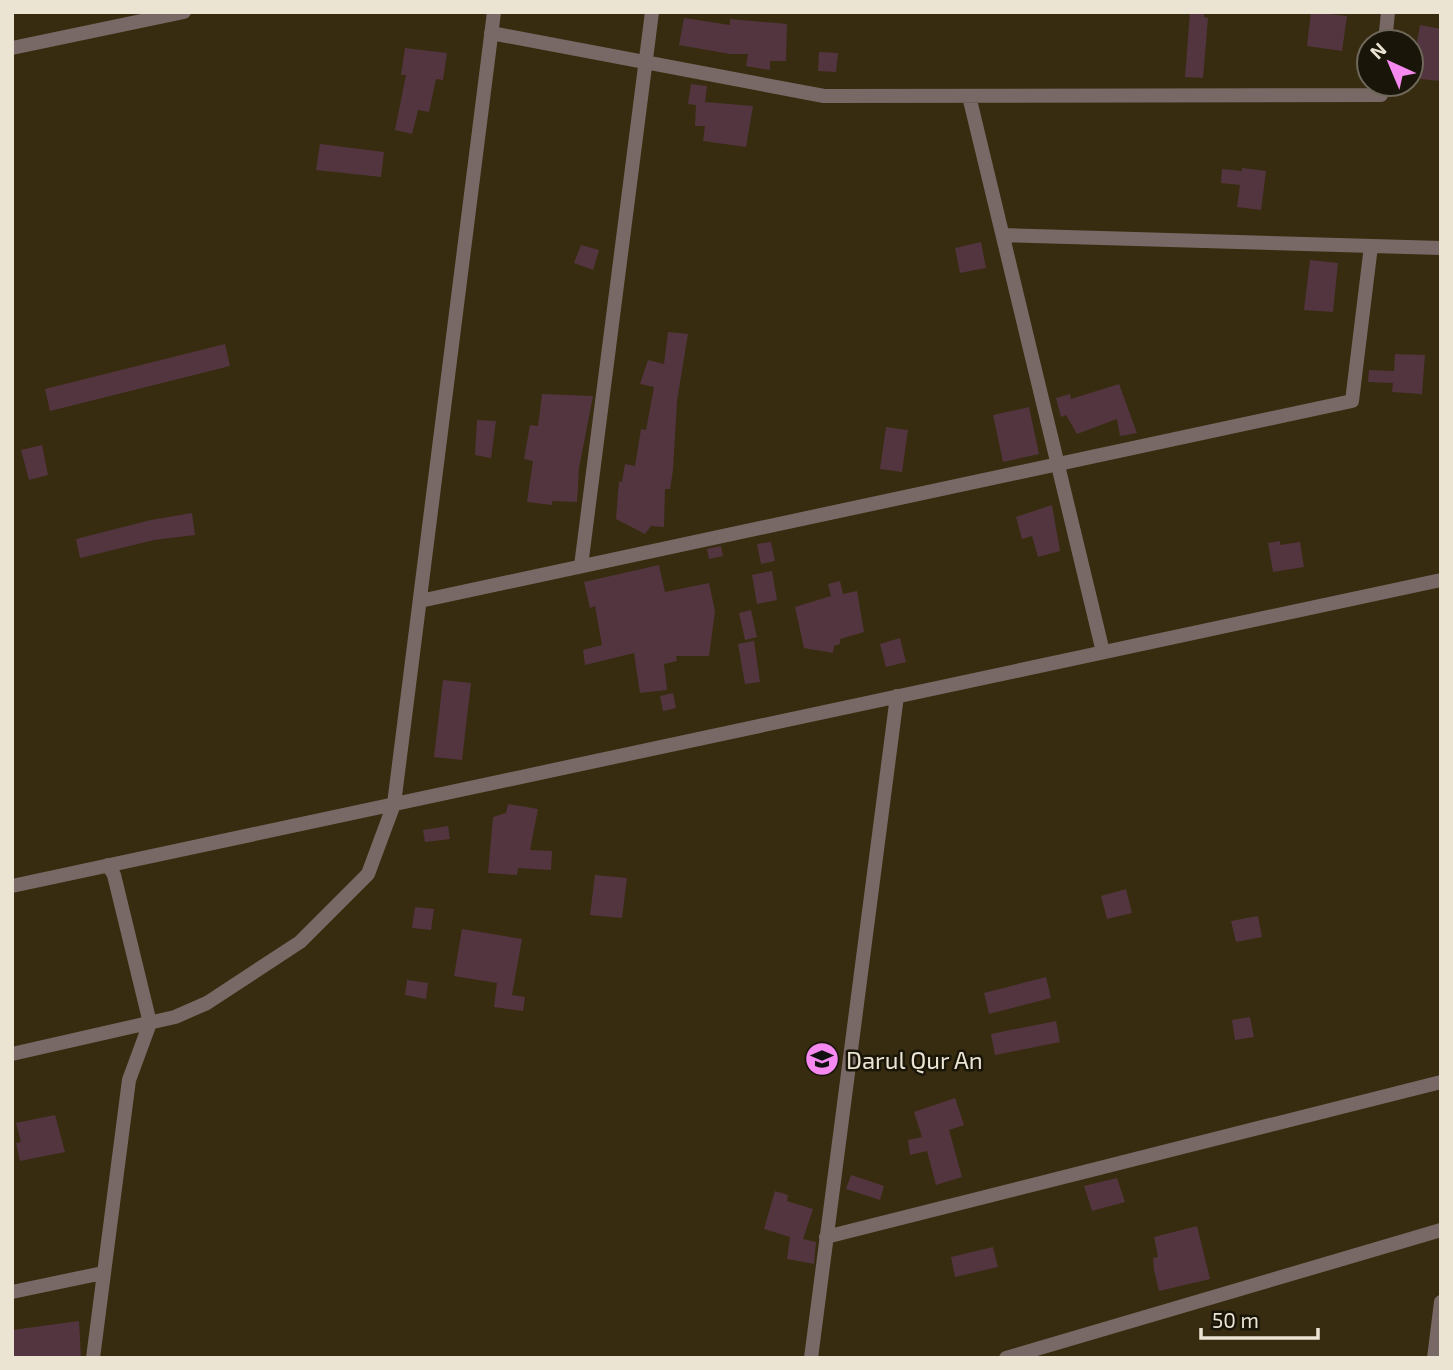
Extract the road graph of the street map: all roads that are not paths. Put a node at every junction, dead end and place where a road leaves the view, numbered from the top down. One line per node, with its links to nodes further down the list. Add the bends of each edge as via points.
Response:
1 (184, 12): 5 (street)
2 (494, 12): 4 (street)
3 (652, 12): 6 (street)
4 (491, 33): 6 (street); 15 (street)
5 (12, 48)
6 (646, 62): 8 (street, via 824,96); 13 (street)
7 (1355, 95): 8 (street)
8 (969, 96): 9 (street)
9 (1003, 235): 10 (street); 12 (street)
10 (1371, 246): 11 (street); 12 (street, via 1352,401)
11 (1441, 248)
12 (1058, 464): 13 (street); 16 (street)
13 (581, 566): 15 (street)
14 (1441, 580): 16 (street)
15 (419, 601): 18 (street)
16 (1103, 652): 17 (street)
17 (897, 696): 18 (street); 25 (street)
18 (394, 804): 19 (street); 21 (street, via 368,874 300,942 207,1003)
19 (108, 865): 20 (street); 21 (street)
20 (12, 886)
21 (150, 1023): 22 (street); 26 (street, via 129,1080)
22 (12, 1054)
23 (1441, 1082): 25 (street)
24 (1441, 1230): 31 (street)
25 (826, 1237): 30 (street)
26 (103, 1273): 27 (street); 29 (street)
27 (12, 1292)
28 (1441, 1302): 32 (street)
29 (93, 1358)
30 (811, 1358)
31 (1006, 1358)
32 (1434, 1358)

